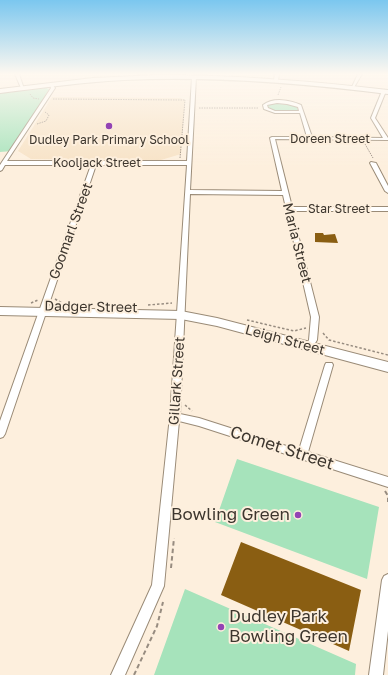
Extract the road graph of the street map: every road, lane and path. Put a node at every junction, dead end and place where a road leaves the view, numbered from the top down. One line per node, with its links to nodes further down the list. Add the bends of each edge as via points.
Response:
1 (43, 106): 13 (street)
2 (185, 106): 12 (path, via 180,159)
3 (299, 106): 7 (street)
4 (379, 106): 11 (street, via 373,118)
5 (191, 108): 6 (path); 14 (street, Gillark Street)
6 (265, 108): 7 (street, via 273,111)
7 (302, 112): 9 (street)
8 (272, 138): 9 (street, Doreen Street); 20 (street, Maria Street)
9 (310, 139): 10 (street, Doreen Street)
10 (362, 139): 11 (street, Doreen Street); 15 (path)
11 (387, 139)
12 (177, 160)
13 (4, 163): 16 (street, Kooljack Street); 17 (street)
14 (190, 163): 16 (street, Kooljack Street); 19 (street, Gillark Street)
15 (373, 163): 18 (street)
16 (94, 164): 26 (street, Goomarl Street)
17 (0, 169)
18 (388, 191)
19 (187, 192): 20 (street); 28 (street, Gillark Street)
20 (285, 193): 21 (street, Maria Street)
21 (290, 209): 22 (street, Star Street); 31 (street, Maria Street, via 315,317)
22 (388, 209)
23 (27, 303): 26 (path, via 41,297)
24 (63, 303): 26 (path, via 54,297)
25 (0, 305): 26 (street, Dadger Street)
26 (44, 305): 28 (street, Dadger Street); 29 (street, Dadger Street); 37 (street, Goomarl Street)
27 (147, 305): 28 (path)
28 (178, 309): 31 (street, Leigh Street, via 205,319); 36 (street, Gillark Street)
29 (0, 311)
30 (244, 319): 31 (path, via 294,331 305,328)
31 (312, 339): 32 (path, via 322,332 329,340); 33 (street, Leigh Street); 35 (street, Leigh Street)
32 (388, 356)
33 (388, 360)
34 (329, 365): 38 (street)
35 (388, 367)
36 (175, 416): 38 (street, Comet Street); 41 (street, Gillark Street, via 158,586)
37 (0, 434)
38 (302, 455): 39 (street, Comet Street)
39 (388, 482)
40 (388, 580): 42 (street)
41 (118, 675)
42 (376, 675)

